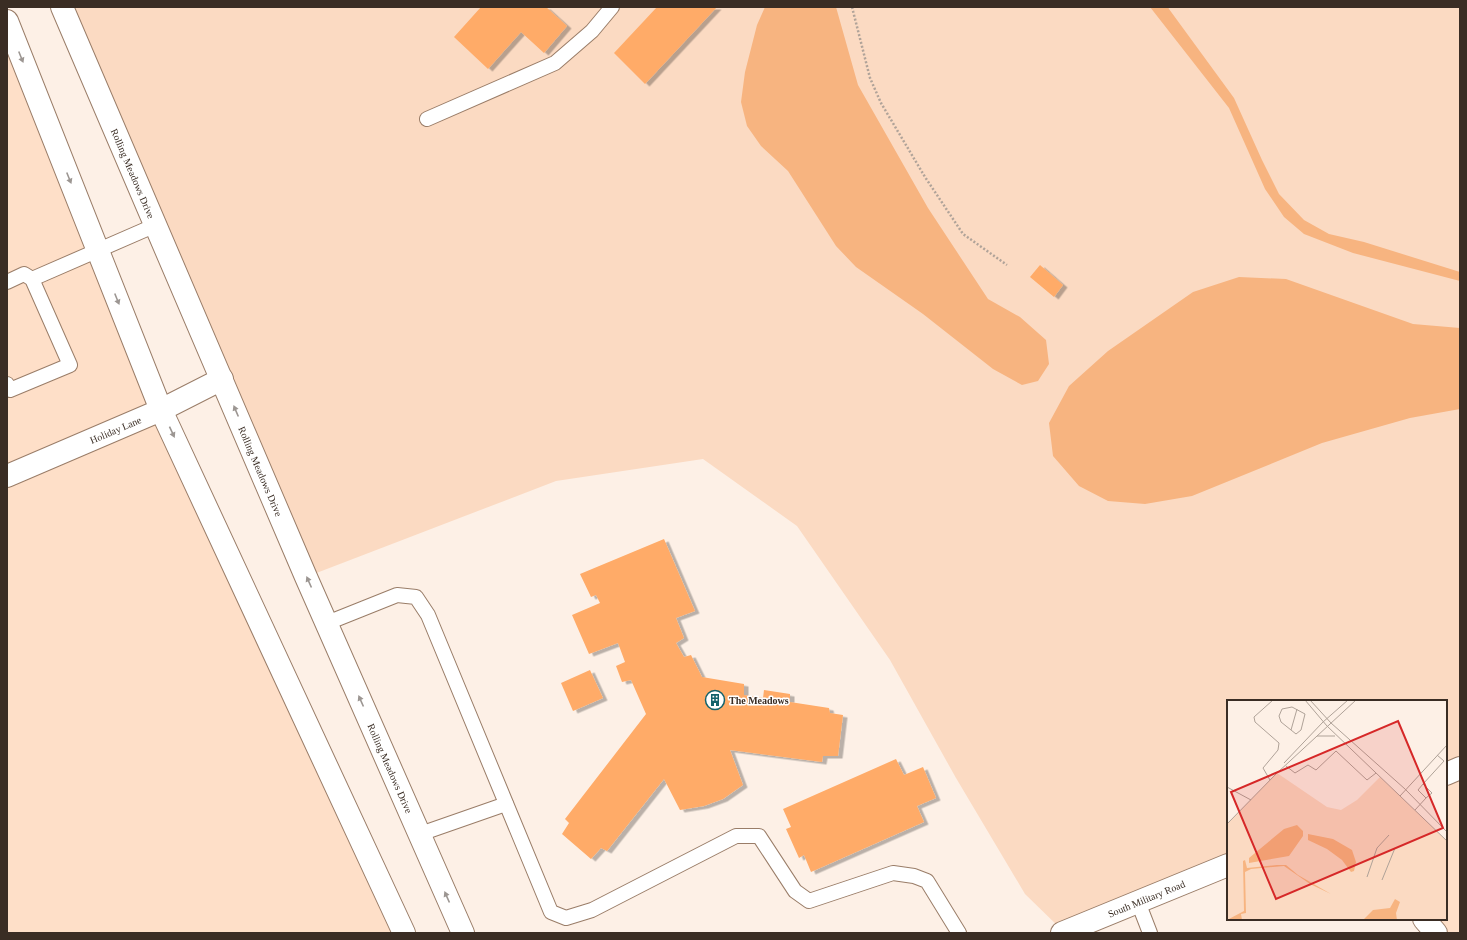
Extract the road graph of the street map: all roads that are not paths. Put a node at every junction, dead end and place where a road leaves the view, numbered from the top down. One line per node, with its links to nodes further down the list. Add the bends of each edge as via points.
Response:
1 (62, 7): 5 (main road, Rolling Meadows Drive)
2 (612, 7): 4 (lane, via 592,31 555,63)
3 (7, 21): 6 (main road, one-way to 6)
4 (427, 119)
5 (156, 225): 6 (lane); 9 (main road, Rolling Meadows Drive)
6 (98, 250): 7 (lane); 11 (main road, one-way to 11)
7 (32, 279): 8 (lane, via 24,274); 10 (lane, via 70,365)
8 (7, 282)
9 (222, 379): 11 (main road, Holiday Lane); 13 (main road, Rolling Meadows Drive, one-way to 9)
10 (8, 388)
11 (161, 410): 12 (main road, Holiday Lane); 21 (main road, one-way to 21)
12 (7, 476)
13 (327, 623): 16 (lane, via 397,595 416,597 428,615); 17 (main road, Rolling Meadows Drive, one-way to 13)
14 (1460, 768): 15 (main road)
15 (1447, 774)
16 (506, 804): 17 (lane); 23 (lane, via 551,912 566,918 592,910 736,836 759,836 795,892 809,901 893,873 914,876 927,881)
17 (420, 834): 22 (main road, Rolling Meadows Drive, one-way to 17)
18 (1227, 865): 19 (main road, South Military Road)
19 (1138, 902): 24 (main road, South Military Road); 25 (lane)
20 (1425, 920): 26 (main road)
21 (404, 933)
22 (463, 933)
23 (959, 933)
24 (1063, 933)
25 (1150, 933)
26 (1436, 933)

